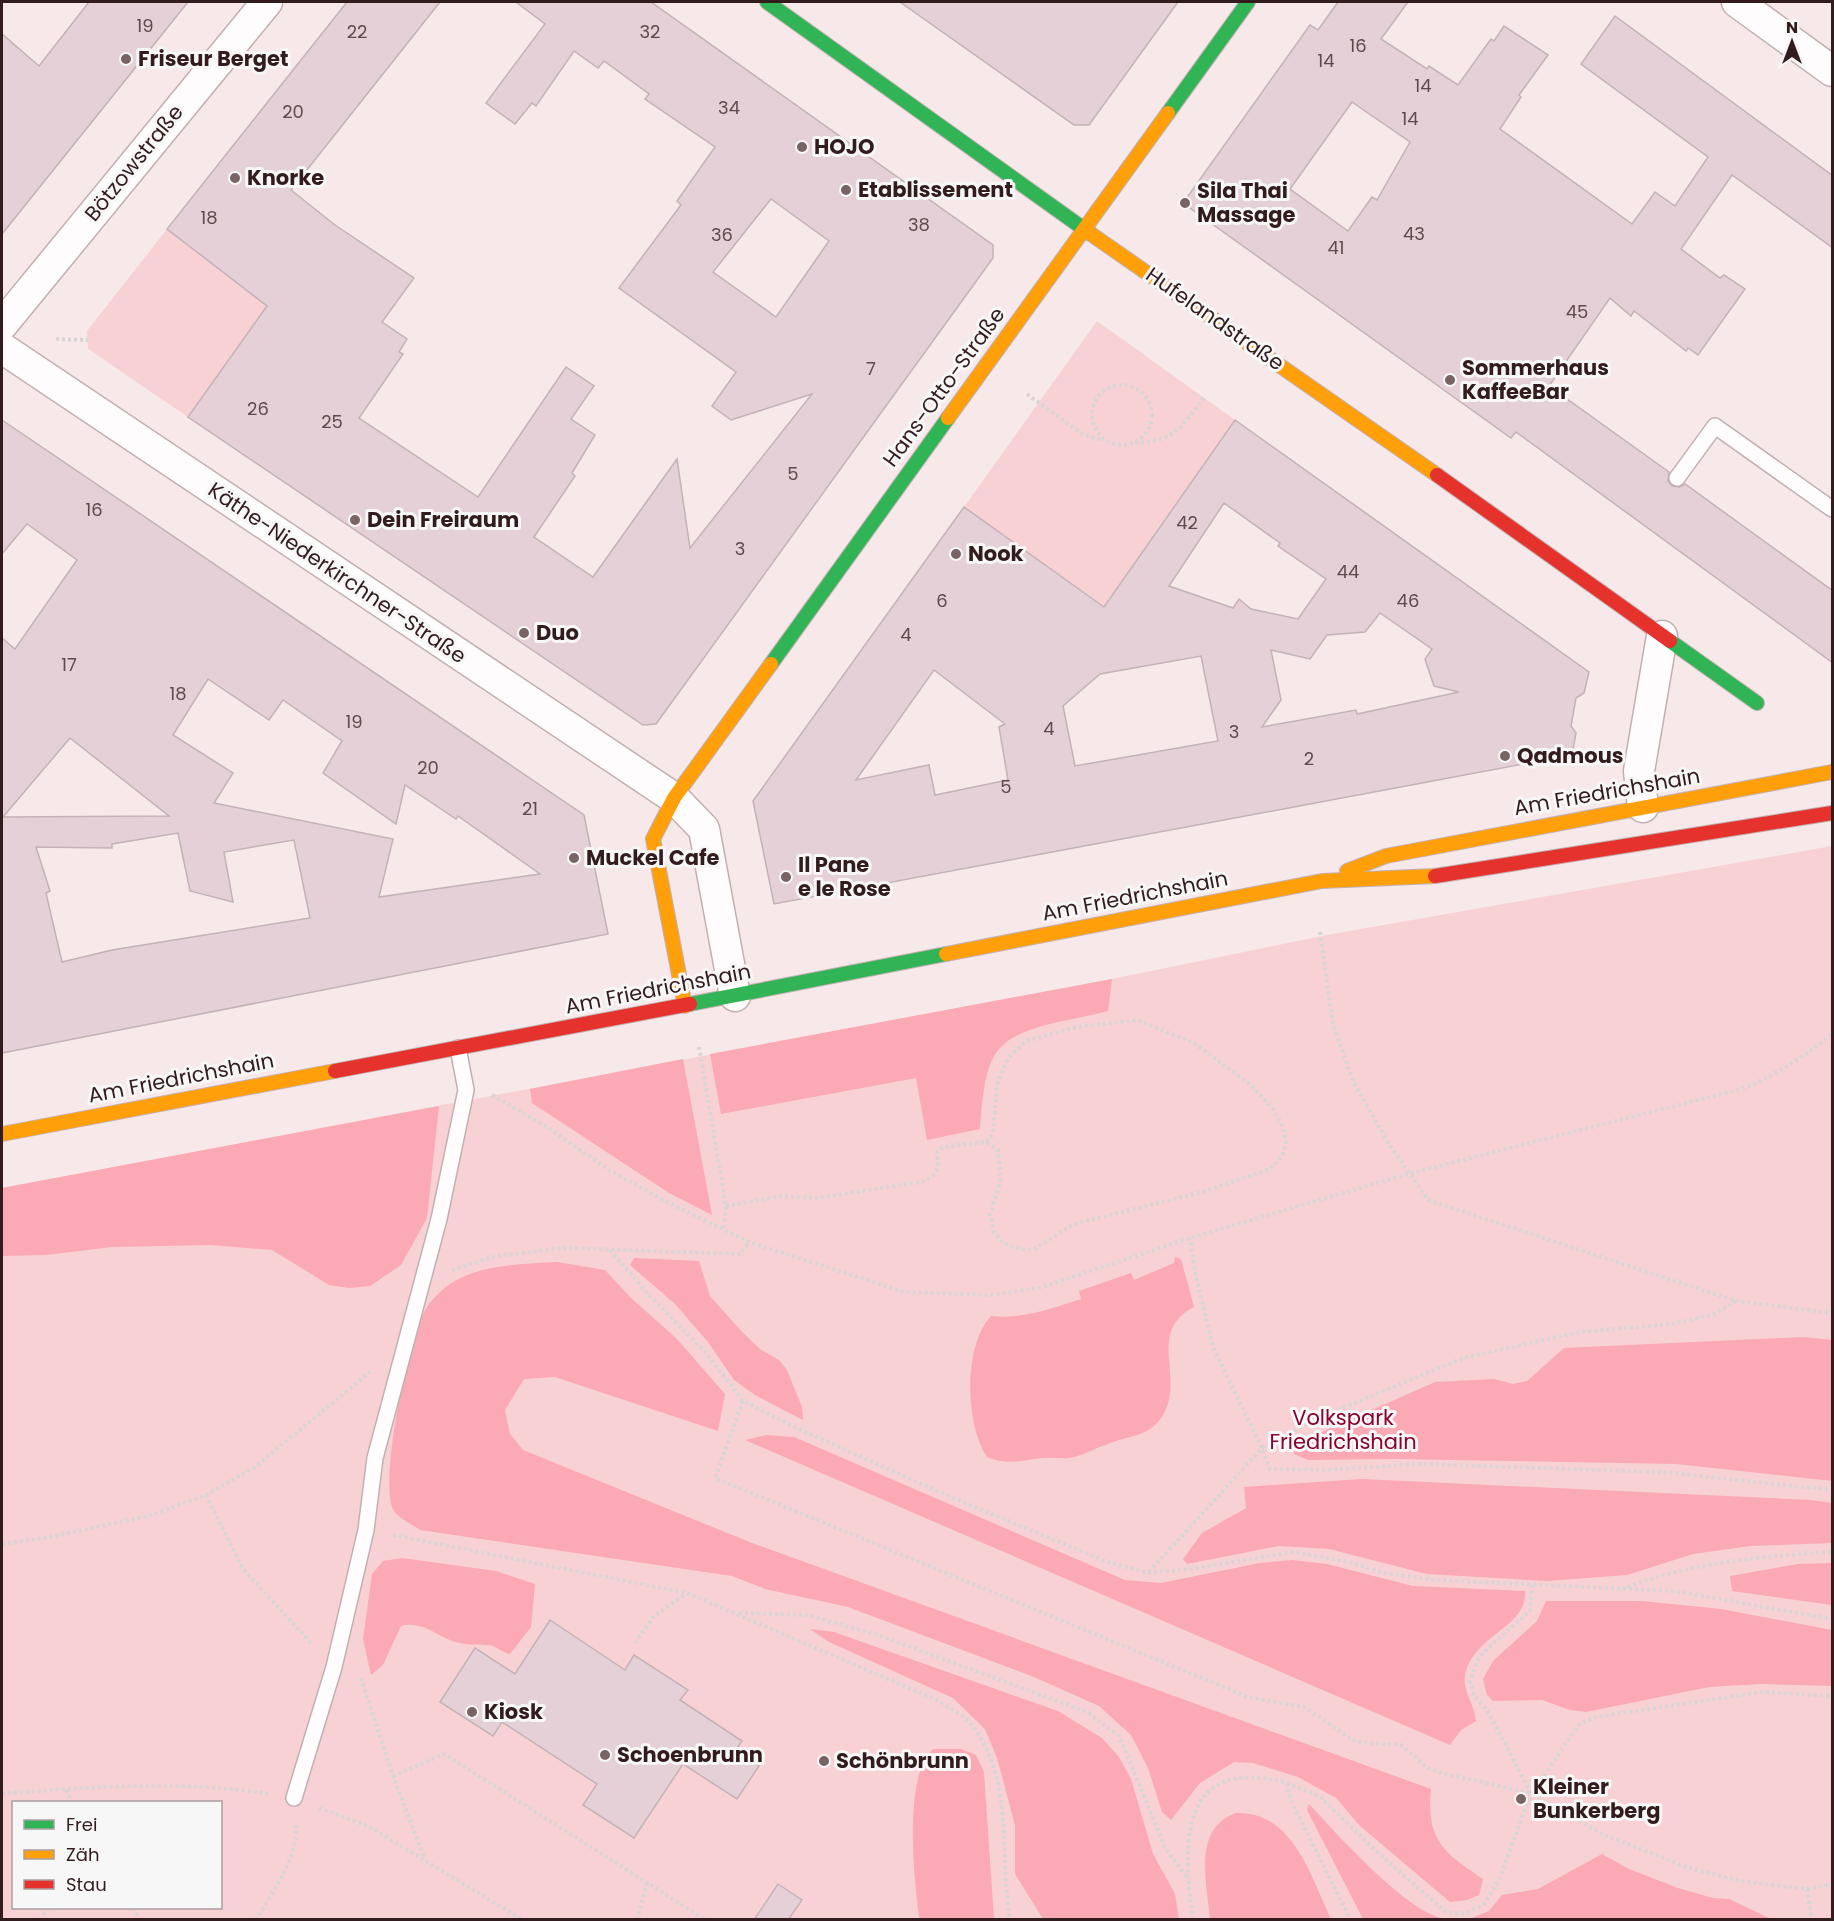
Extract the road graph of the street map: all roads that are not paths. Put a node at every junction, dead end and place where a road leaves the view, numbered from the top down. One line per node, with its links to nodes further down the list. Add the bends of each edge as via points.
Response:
1 (267, 2): 7 (street, Bötzowstraße)
2 (767, 2): 6 (street, Hufelandstraße)
3 (1248, 2): 6 (street, Hans-Otto-Straße)
4 (1737, 2): 5 (street)
5 (1833, 71)
6 (1084, 229): 11 (street, Hufelandstraße); 14 (street, Hans-Otto-Straße)
7 (2, 325)
8 (2, 348): 14 (street, Käthe-Niederkirchner-Straße)
9 (1677, 478): 10 (lane, via 1714,426)
10 (1833, 509)
11 (1662, 636): 12 (street, Hufelandstraße); 15 (street, via 1639,771)
12 (1757, 704)
13 (1833, 772): 15 (street, Am Friedrichshain)
14 (674, 798): 18 (street, Käthe-Niederkirchner-Straße, via 704,829); 19 (street, via 653,839)
15 (1643, 807): 17 (street, Am Friedrichshain, via 1386,856)
16 (1833, 813): 17 (street, Am Friedrichshain, via 1440,876)
17 (1322, 881): 18 (street, Am Friedrichshain)
18 (735, 996): 19 (street, Am Friedrichshain)
19 (685, 1006): 20 (street, Am Friedrichshain)
20 (458, 1048): 21 (street, Am Friedrichshain); 22 (lane, via 466,1090 439,1219 375,1458 366,1530 334,1667)
21 (2, 1134)
22 (294, 1798)

